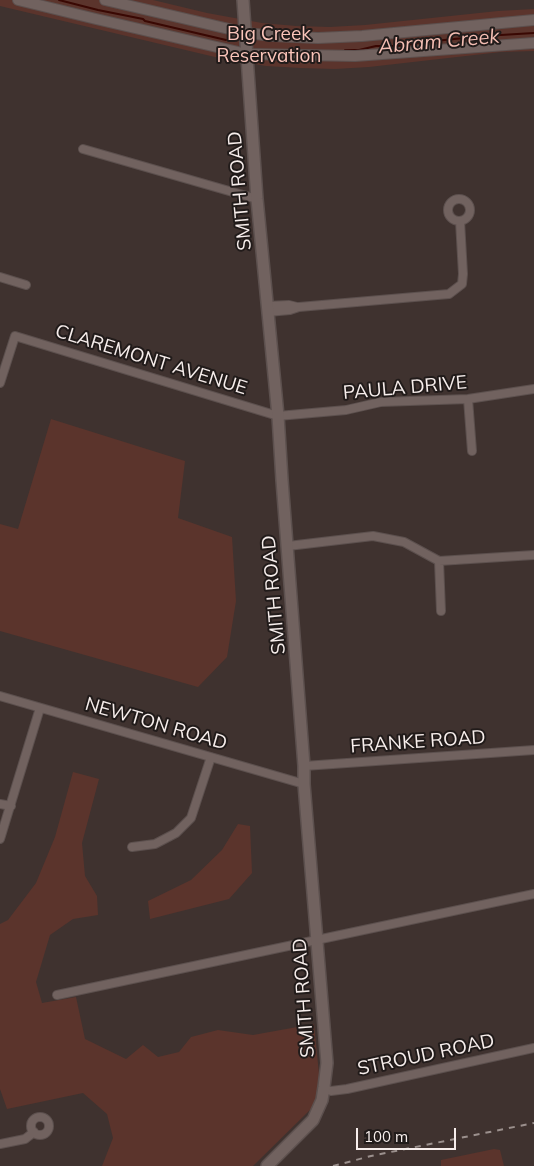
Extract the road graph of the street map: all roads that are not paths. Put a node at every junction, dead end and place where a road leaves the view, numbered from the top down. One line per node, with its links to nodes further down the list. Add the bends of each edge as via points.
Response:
1 (18, 0): 7 (street)
2 (105, 0): 5 (street)
3 (243, 0): 5 (main road, SMITH ROAD)
4 (534, 20): 5 (street, via 318,38)
5 (246, 33): 7 (main road, SMITH ROAD)
6 (534, 43): 7 (street, via 355,56)
7 (247, 54): 9 (main road, SMITH ROAD)
8 (83, 149): 9 (street)
9 (257, 199): 13 (main road, SMITH ROAD)
10 (460, 221): 13 (street, via 462,284 449,294 290,310)
11 (0, 277): 12 (street)
12 (26, 285)
13 (268, 309): 17 (main road, SMITH ROAD)
14 (0, 383): 17 (street, CLAREMONT AVENUE, via 15,336)
15 (534, 389): 16 (street, PAULA DRIVE)
16 (468, 399): 17 (street, PAULA DRIVE, via 381,402 346,410); 18 (street)
17 (278, 416): 19 (main road, SMITH ROAD)
18 (472, 451)
19 (288, 546): 21 (street, via 373,536 404,542); 27 (main road, SMITH ROAD)
20 (534, 555): 21 (street)
21 (439, 561): 22 (street)
22 (441, 611)
23 (0, 696): 24 (street, NEWTON ROAD)
24 (40, 708): 26 (street, NEWTON ROAD); 30 (street)
25 (534, 750): 27 (street, FRANKE ROAD)
26 (212, 757): 28 (street, NEWTON ROAD); 32 (street, via 191,818 176,833 155,844)
27 (304, 766): 28 (main road, SMITH ROAD)
28 (304, 784): 34 (main road, SMITH ROAD)
29 (0, 804): 30 (street)
30 (11, 806): 31 (street)
31 (0, 840)
32 (132, 847)
33 (534, 894): 34 (street)
34 (317, 940): 35 (street); 37 (main road, SMITH ROAD, via 327,1063)
35 (57, 995)
36 (534, 1048): 37 (street, STROUD ROAD, via 337,1091)
37 (324, 1089): 40 (main road, SMITH ROAD, via 313,1120)
38 (34, 1132): 39 (street, via 25,1138)
39 (0, 1144)
40 (267, 1166)

